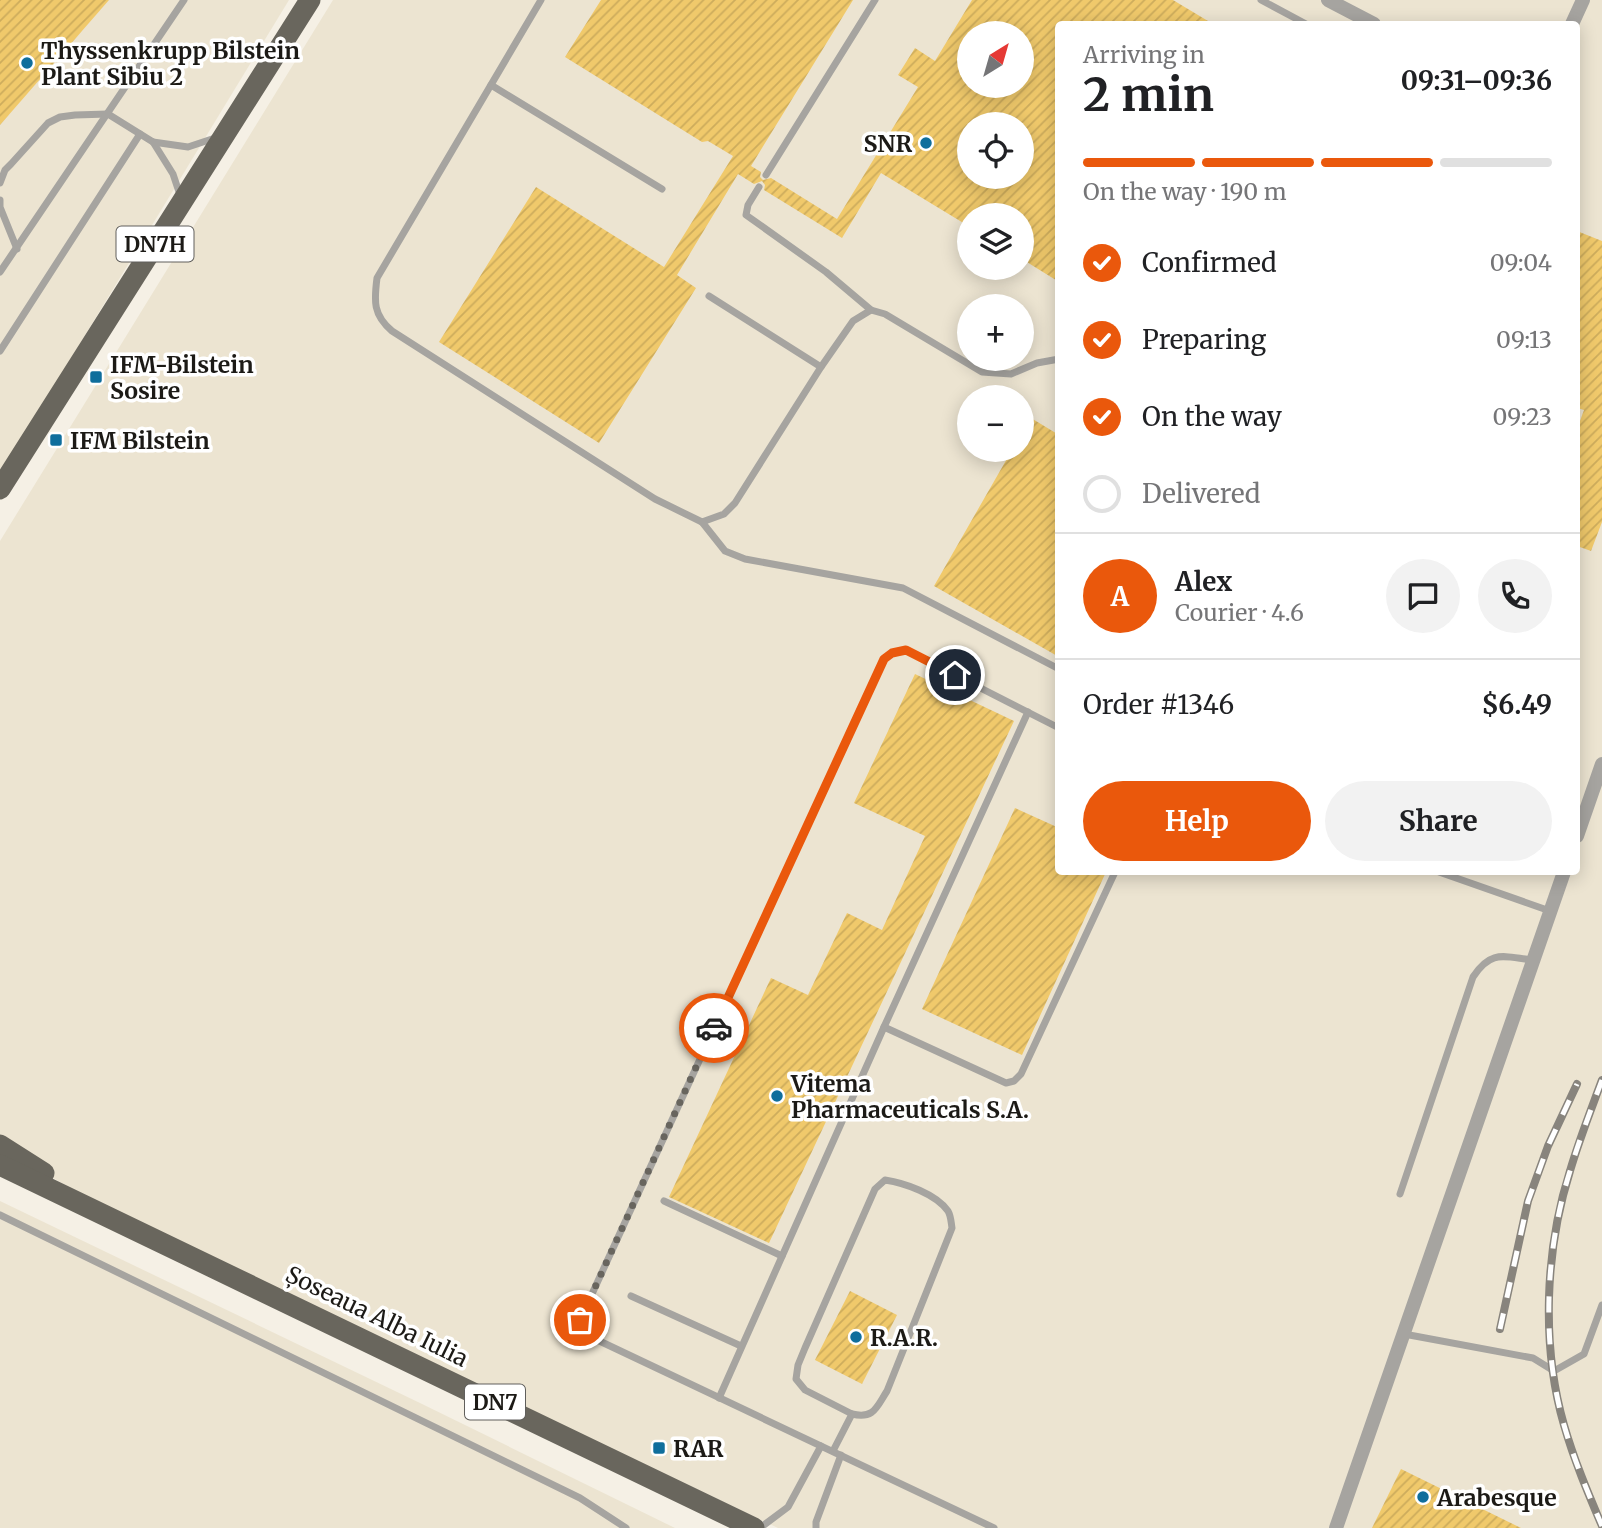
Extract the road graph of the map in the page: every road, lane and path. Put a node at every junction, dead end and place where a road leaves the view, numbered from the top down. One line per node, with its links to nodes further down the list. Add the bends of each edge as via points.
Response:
1 (184, 0): 12 (lane)
2 (310, 0): 14 (main road, DN7H)
3 (541, 0): 11 (lane)
4 (875, 0): 16 (lane)
5 (1261, 0): 8 (lane)
6 (1328, 0): 9 (street)
7 (1583, 0): 10 (street)
8 (1300, 21)
9 (1368, 21)
10 (1573, 21)
11 (491, 85): 19 (lane); 30 (lane, via 377,278 373,304 381,321 656,499)
12 (108, 114): 13 (lane); 17 (lane, via 75,114 48,123 5,170); 22 (lane)
13 (140, 134): 15 (lane); 26 (lane)
14 (222, 136): 15 (lane, via 188,147); 21 (main road, DN7H)
15 (153, 142): 21 (lane, via 173,174)
16 (766, 175)
17 (0, 183)
18 (759, 187): 25 (lane, via 746,215)
19 (662, 189)
20 (0, 200): 22 (lane)
21 (182, 201): 29 (main road, DN7H)
22 (17, 249): 23 (lane)
23 (0, 272)
24 (709, 296): 28 (lane)
25 (871, 310): 27 (lane, via 982,372 1011,374); 28 (lane, via 853,321)
26 (0, 351)
27 (1055, 360)
28 (821, 367): 30 (lane, via 735,503 724,514)
29 (0, 489)
30 (702, 522): 31 (lane, via 725,551 745,559 903,588)
31 (1055, 667)
32 (1028, 712): 33 (lane); 41 (lane); 53 (lane, via 906,650 884,659 580,1320 592,1337)
33 (1055, 726)
34 (1602, 764): 35 (street)
35 (1580, 827)
36 (1114, 875): 41 (lane, via 1014,1081 1006,1083)
37 (1448, 875): 39 (lane)
38 (1563, 875): 39 (street)
39 (1550, 911): 40 (street)
40 (1533, 960): 44 (lane, via 1496,956 1482,963 1473,977); 51 (street)
41 (884, 1027): 48 (lane)
42 (0, 1145): 47 (main road, Șoseaua Alba Iulia / DN7)
43 (0, 1165): 47 (main road, Șoseaua Alba Iulia / DN7)
44 (1400, 1194)
45 (664, 1201): 48 (lane)
46 (0, 1215): 57 (lane, via 580,1498)
47 (129, 1225): 58 (main road, Șoseaua Alba Iulia / DN7)
48 (782, 1256): 52 (lane)
49 (631, 1296): 52 (lane)
50 (1602, 1306): 51 (lane, via 1584,1354 1554,1371 1533,1358)
51 (1403, 1334): 62 (street)
52 (741, 1346): 53 (lane)
53 (719, 1398): 55 (lane)
54 (852, 1414): 54 (lane, via 867,1416 887,1391 952,1228 950,1213 940,1203 898,1182 885,1180 875,1189 798,1364 796,1379 805,1390); 56 (lane)
55 (821, 1446): 56 (lane); 59 (lane, via 788,1507)
56 (837, 1453): 60 (lane); 61 (lane)
57 (626, 1528)
58 (754, 1528)
59 (760, 1528)
60 (816, 1528)
61 (994, 1528)
62 (1336, 1528)

